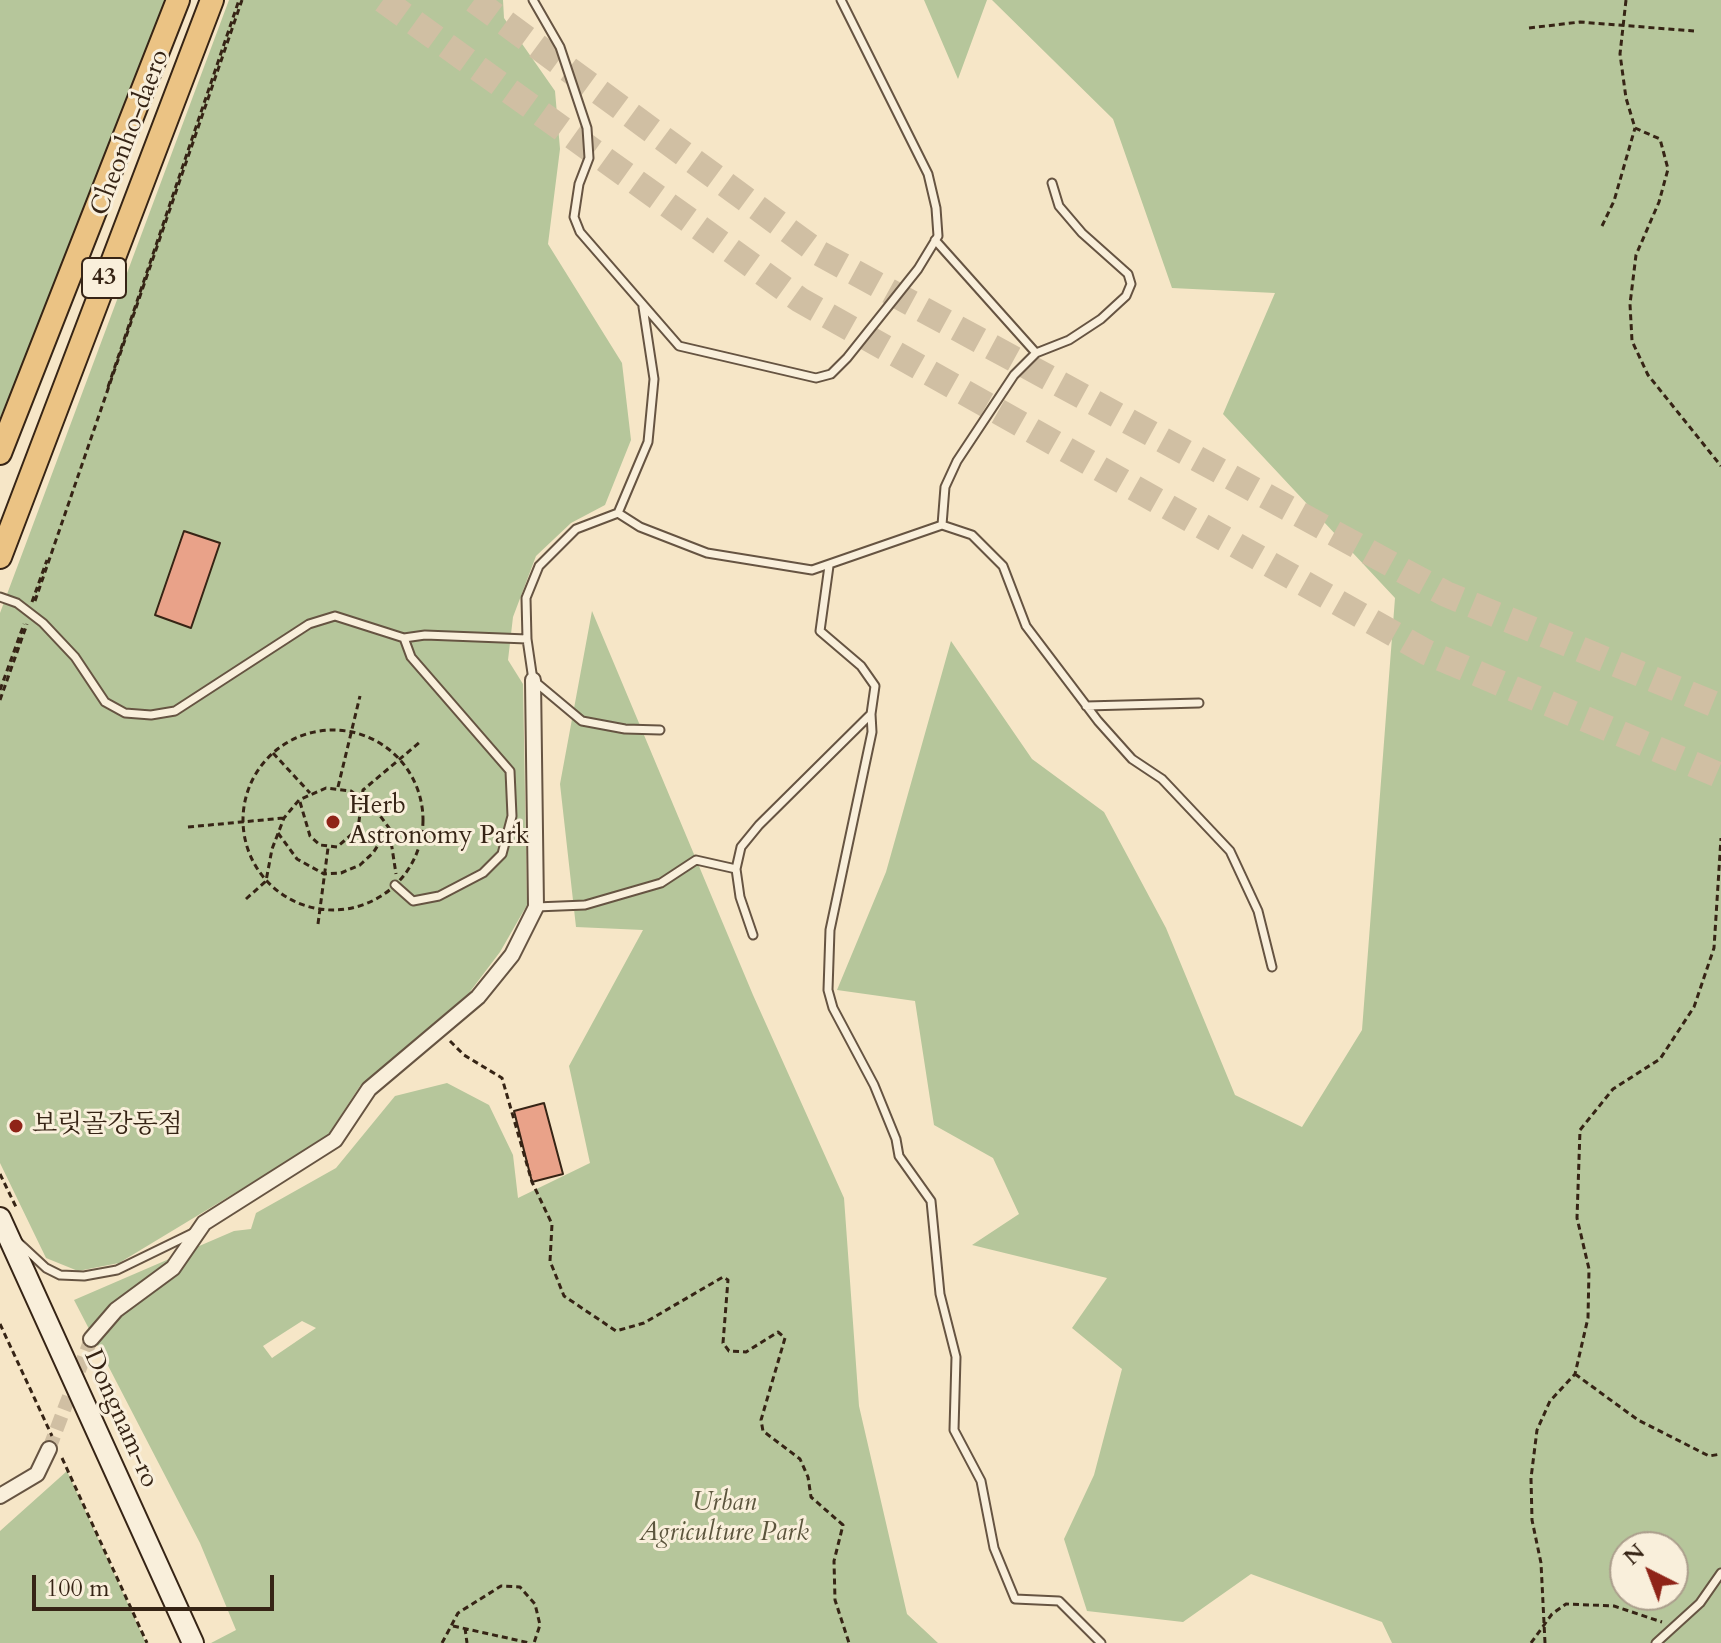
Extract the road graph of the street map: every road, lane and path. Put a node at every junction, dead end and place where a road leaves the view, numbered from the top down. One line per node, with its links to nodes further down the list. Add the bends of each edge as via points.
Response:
1 (178, 0): 16 (main road, Cheonho-daero / 43)
2 (212, 0): 20 (main road, Cheonho-daero / 43)
3 (240, 0): 23 (path)
4 (533, 0): 14 (lane, via 560,47 587,128 589,158 574,217 580,232)
5 (841, 0): 13 (lane, via 928,174 936,208)
6 (1626, 0): 7 (path)
7 (1623, 23): 8 (path); 9 (path); 10 (path, via 1620,54)
8 (1529, 28)
9 (1694, 31)
10 (1635, 128): 12 (path); 17 (path, via 1660,139 1668,169 1636,255 1632,341 1648,375)
11 (1052, 183): 15 (lane, via 1059,206 1128,274 1131,284 1126,296 1101,319)
12 (1602, 226)
13 (935, 240): 14 (lane, via 847,358 831,374 816,378 679,346); 15 (lane)
14 (643, 307): 18 (lane, via 654,379 648,442)
15 (1036, 353): 19 (lane, via 1014,375 957,461 945,487)
16 (0, 453)
17 (1721, 466)
18 (618, 513): 21 (lane, via 707,553 812,570); 25 (lane, via 576,529 539,566 526,598)
19 (942, 525): 21 (lane); 31 (lane, via 972,535 1003,566 1026,626)
20 (0, 557)
21 (829, 566): 32 (lane, via 820,631 861,666 875,686)
22 (0, 597): 23 (lane)
23 (29, 613): 24 (lane, via 75,657 114,710 151,715 175,711 322,618 335,616); 27 (path); 29 (path)
24 (404, 638): 25 (lane); 53 (lane, via 411,657 510,771 512,816 502,854 483,873 439,896 413,901)
25 (527, 639): 26 (lane)
26 (533, 680): 33 (lane, via 582,721); 55 (street)
27 (0, 690)
28 (360, 696): 34 (path)
29 (0, 700)
30 (1199, 703): 31 (lane)
31 (1086, 706): 59 (lane, via 1132,759 1162,779 1230,851 1258,911)
32 (871, 714): 50 (lane, via 759,825 741,847); 81 (lane, via 872,732 830,930 828,990 874,1085 899,1156 931,1201 940,1294 956,1357 954,1430 981,1481 994,1548 1015,1599 1059,1601)
33 (660, 730)
34 (351, 732): 36 (path, via 309,733); 37 (path, via 369,737); 38 (path)
35 (420, 742): 37 (path)
36 (273, 753): 39 (path); 43 (path, via 250,784)
37 (400, 759): 40 (path); 53 (path, via 415,782 422,809 421,837 412,863)
38 (338, 787): 39 (path); 40 (path)
39 (310, 793): 41 (path)
40 (361, 796): 45 (path); 49 (path, via 358,829 349,840)
41 (299, 800): 42 (path); 49 (path, via 310,836)
42 (284, 818): 43 (path); 46 (path)
43 (243, 822): 44 (path); 52 (path, via 249,853)
44 (188, 827)
45 (389, 828): 51 (path, via 360,865); 53 (path)
46 (278, 833): 51 (path, via 297,859); 52 (path)
47 (1721, 838): 48 (path)
48 (1720, 846): 66 (path, via 1714,948 1694,1007 1660,1059 1613,1089 1580,1130 1577,1218 1589,1281 1588,1318)
49 (328, 847): 51 (path)
50 (736, 869): 55 (lane, via 696,860 661,883 610,898); 58 (lane)
51 (324, 874): 56 (path)
52 (266, 881): 54 (path); 56 (path, via 300,904)
53 (395, 885): 56 (path, via 360,906)
54 (246, 899)
55 (536, 907): 60 (street, via 512,955 478,997)
56 (320, 909): 57 (path)
57 (318, 924)
58 (753, 935)
59 (1272, 967)
60 (439, 1030): 63 (street, via 369,1089 335,1140); 80 (path, via 464,1055 502,1078 532,1182 552,1224 550,1261 564,1296 616,1331 644,1323 723,1277 728,1280 723,1343 729,1351 746,1352 778,1332 785,1338 761,1420 763,1431 800,1459 811,1497 843,1525 834,1561 835,1600)
61 (0, 1174): 62 (path)
62 (9, 1222): 63 (lane, via 46,1268 60,1275 117,1270); 76 (main road, Dongnam-ro)
63 (195, 1232): 65 (street, via 173,1268 116,1310)
64 (0, 1324): 67 (path)
65 (91, 1339)
66 (1575, 1374): 68 (path, via 1638,1420 1709,1456); 72 (path, via 1550,1401 1537,1430 1532,1466 1532,1520 1541,1563)
67 (54, 1448): 69 (street, via 37,1474); 75 (path)
68 (1721, 1454)
69 (0, 1496)
70 (1721, 1573): 73 (lane)
71 (453, 1626): 74 (path); 77 (path); 79 (path, via 458,1613 477,1598 501,1586 520,1587 535,1604 540,1625)
72 (1544, 1626): 73 (path, via 1566,1604 1584,1603 1644,1614); 82 (path); 83 (path)
73 (1674, 1627): 84 (lane)
74 (465, 1628): 78 (path); 79 (path)
75 (147, 1643)
76 (193, 1643)
77 (442, 1643)
78 (467, 1643)
79 (532, 1643)
80 (849, 1643)
81 (1101, 1643)
82 (1531, 1643)
83 (1545, 1643)
84 (1656, 1643)

